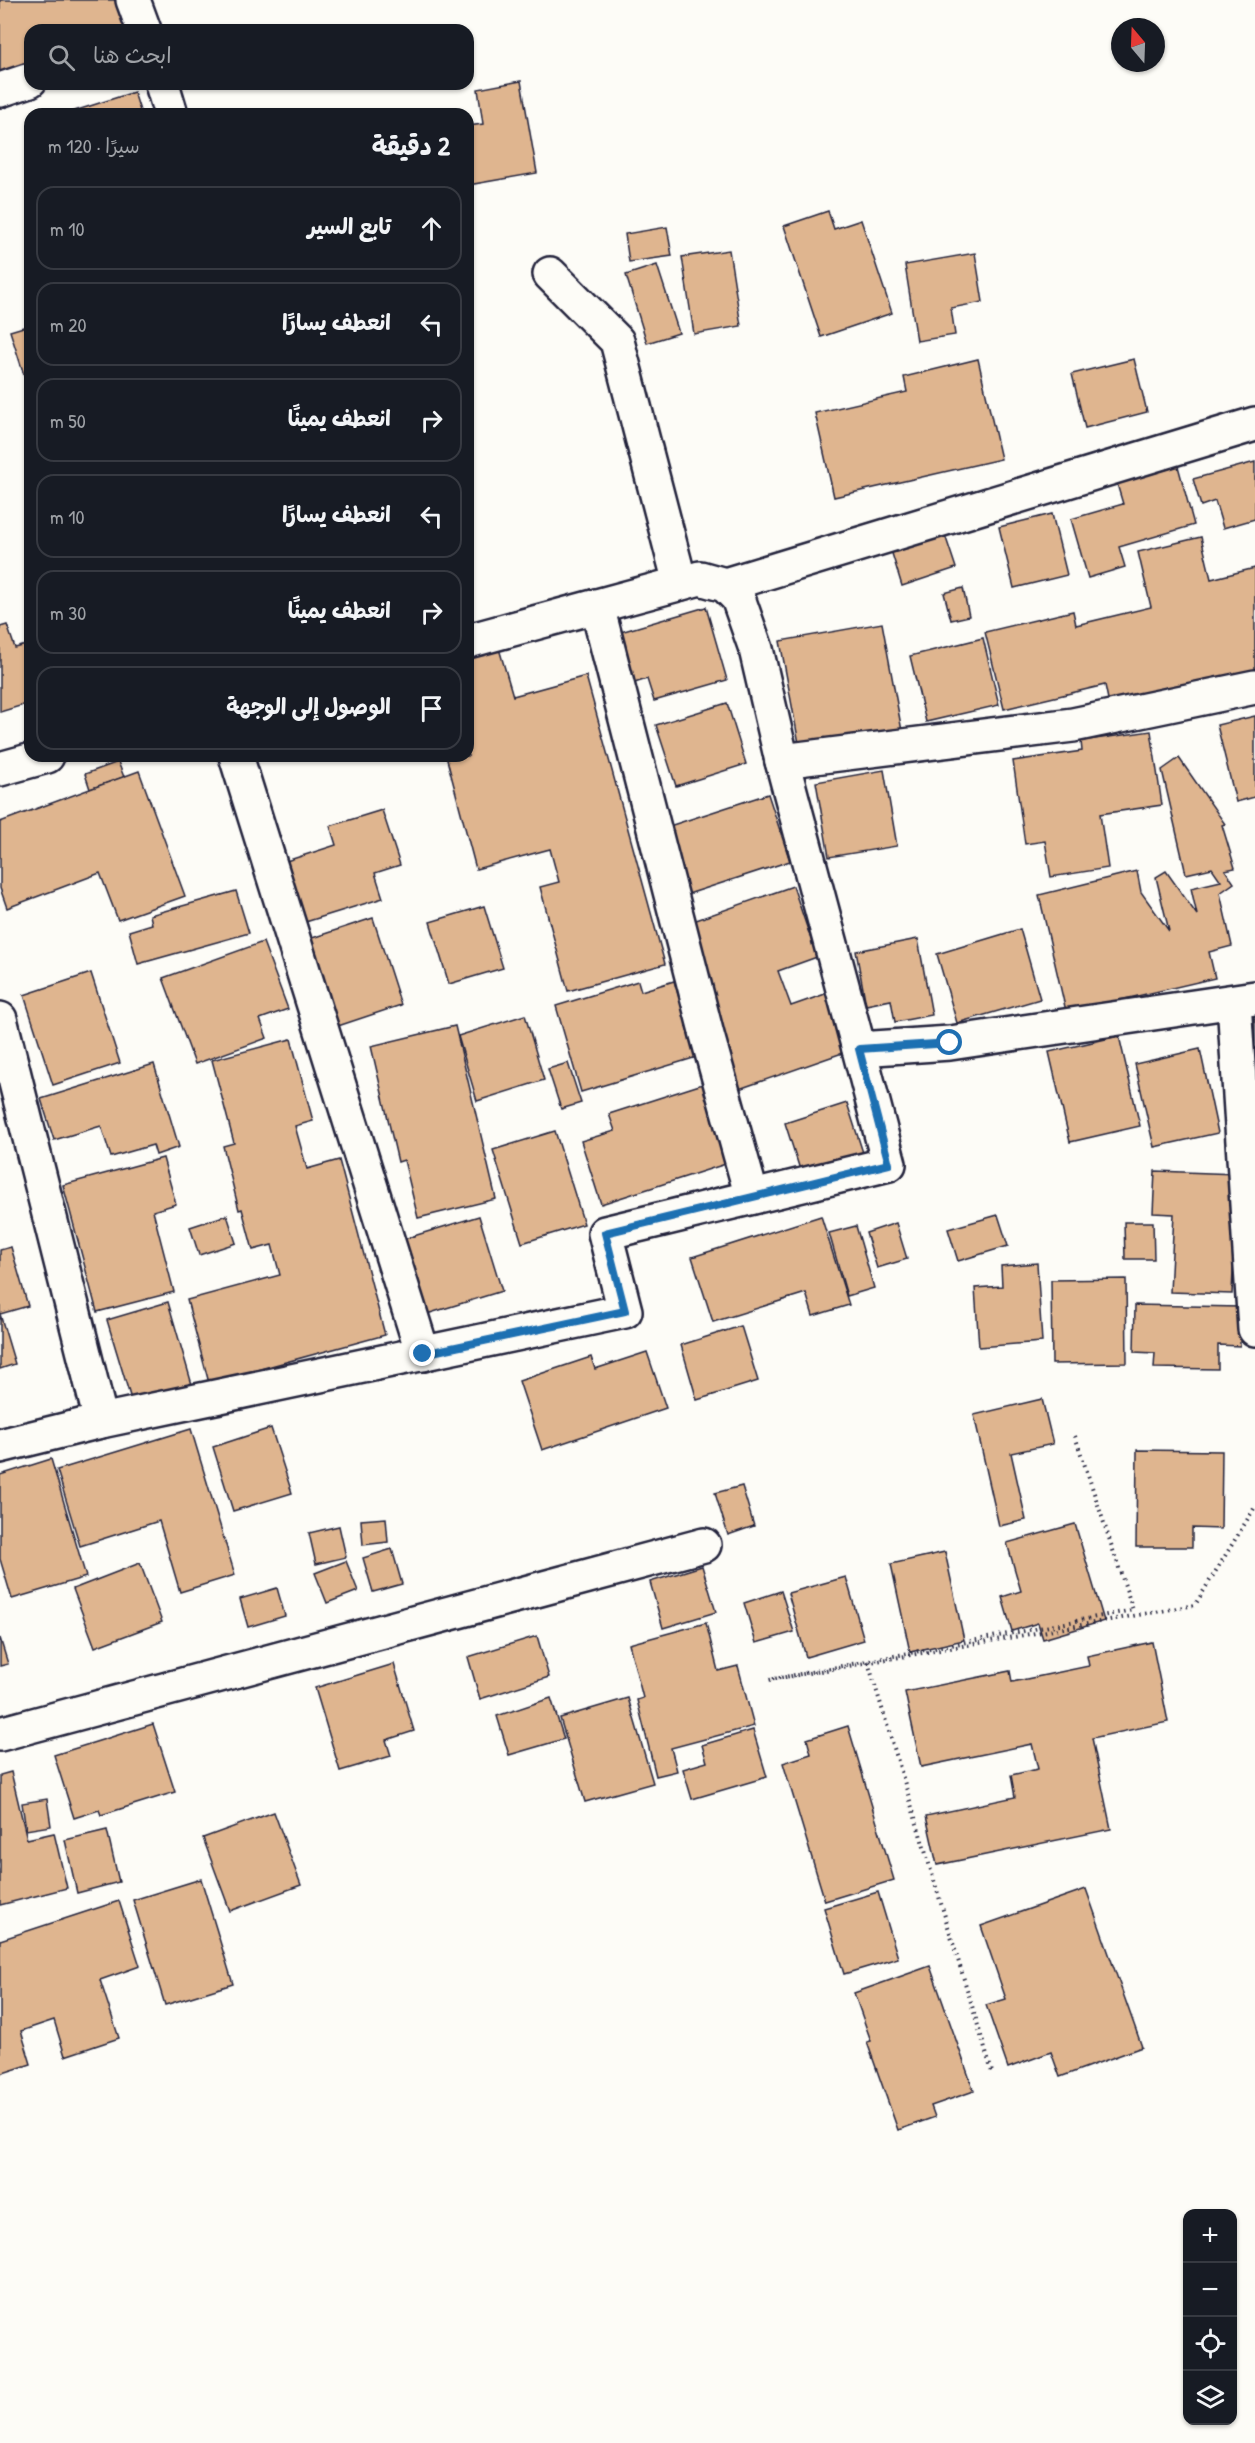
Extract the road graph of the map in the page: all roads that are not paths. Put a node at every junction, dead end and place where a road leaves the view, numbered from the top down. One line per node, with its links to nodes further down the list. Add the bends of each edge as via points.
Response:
1 (133, 0): 2 (street)
2 (142, 24)
3 (24, 82): 4 (street)
4 (0, 90)
5 (164, 90): 6 (street)
6 (169, 108)
7 (550, 274): 9 (street, via 617,341)
8 (1255, 424): 10 (street)
9 (680, 583): 10 (street, via 700,578); 11 (street)
10 (725, 585): 14 (street, via 738,598 756,649)
11 (597, 606): 12 (street); 21 (street)
12 (474, 639)
13 (1255, 687): 14 (street, via 1073,725)
14 (782, 761): 20 (street)
15 (25, 762): 17 (street)
16 (238, 762): 23 (street)
17 (0, 769)
18 (1244, 1000): 20 (street, via 950,1043); 22 (street)
19 (0, 1019): 24 (street)
20 (859, 1049): 21 (street, via 889,1164)
21 (752, 1197): 23 (street, via 605,1233 625,1311)
22 (1255, 1329)
23 (423, 1354): 24 (street)
24 (101, 1421): 25 (street)
25 (0, 1446)
26 (704, 1545): 27 (street)
27 (0, 1734)

